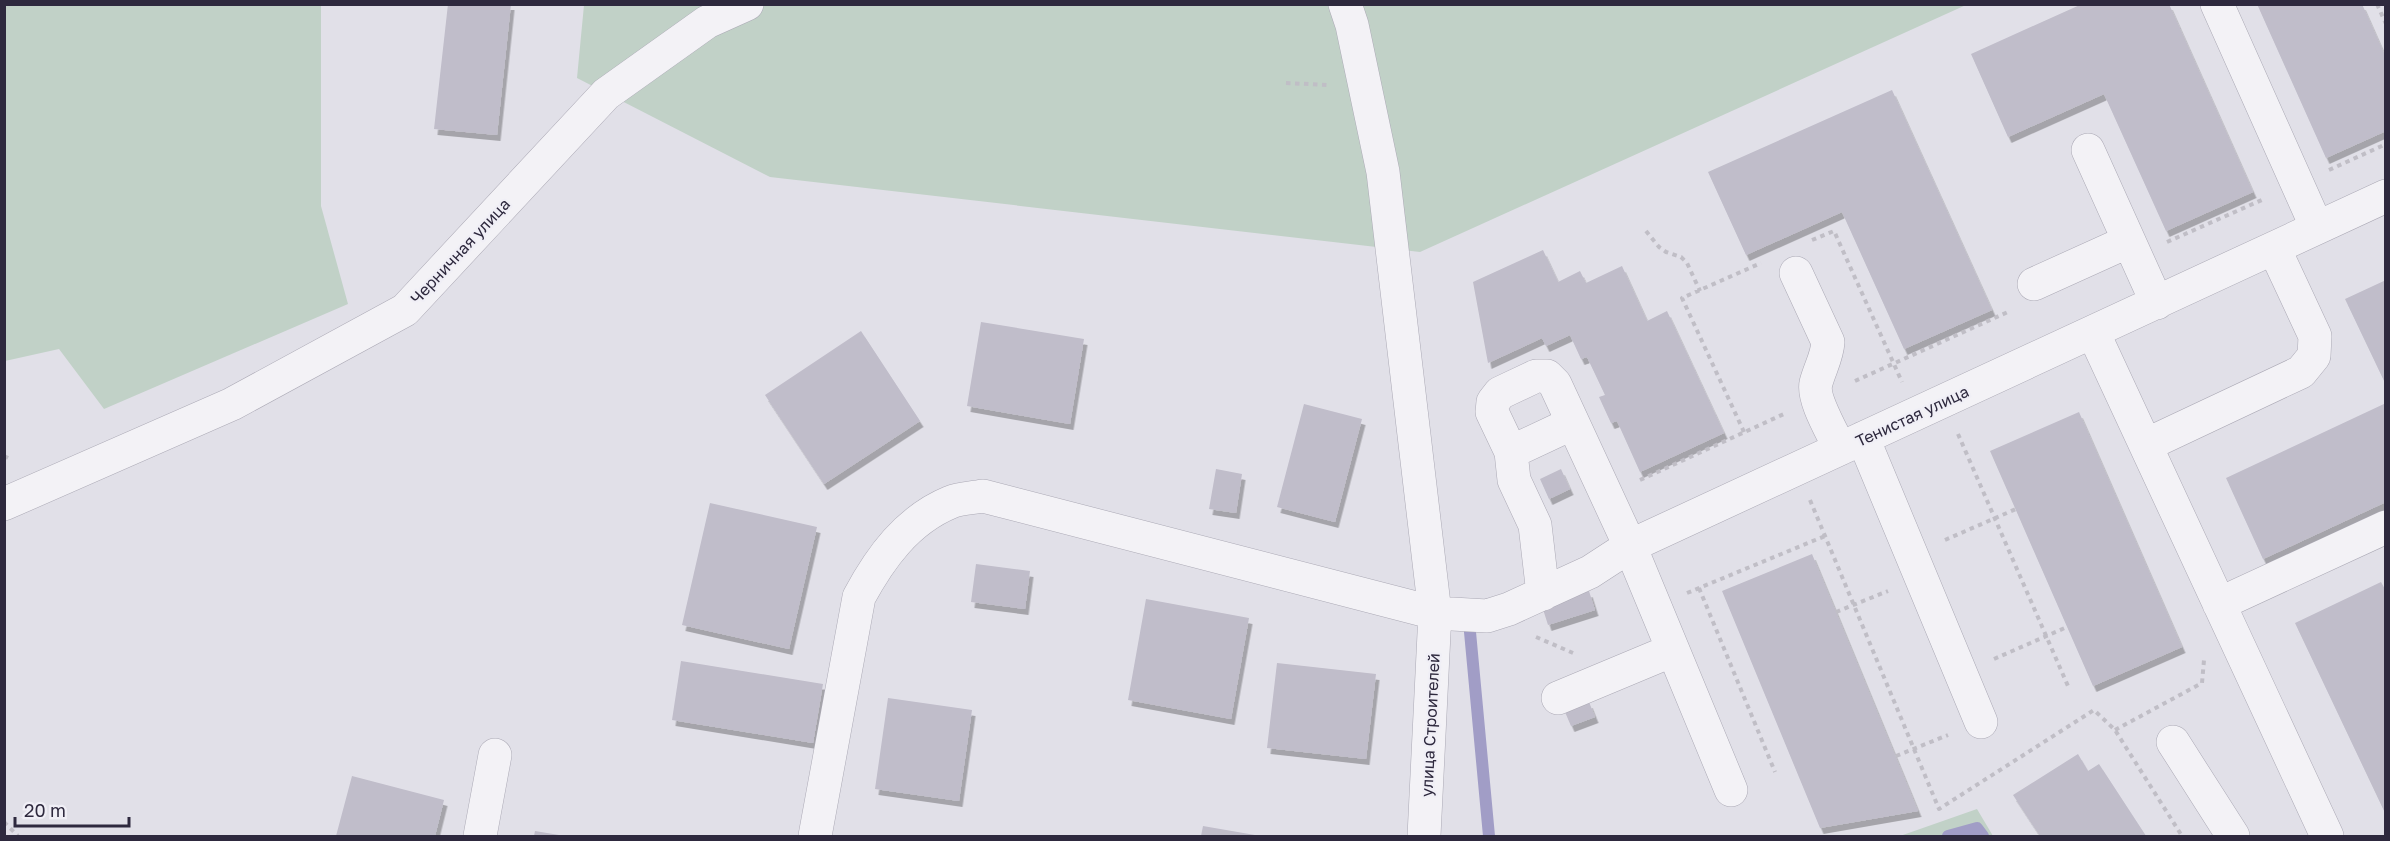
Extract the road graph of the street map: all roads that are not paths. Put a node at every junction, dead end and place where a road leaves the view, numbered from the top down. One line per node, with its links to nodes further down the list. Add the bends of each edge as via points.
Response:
1 (747, 4): 17 (street, Черничная улица, via 707,22 606,93 405,310 232,404)
2 (1345, 4): 22 (street, улица Строителей, via 1383,172)
3 (2217, 4): 6 (street)
4 (2088, 150): 8 (street)
5 (2385, 196): 6 (street, Тенистая улица)
6 (2317, 228): 7 (street, Тенистая улица)
7 (2274, 248): 11 (street, Тенистая улица); 15 (street, via 2315,336 2314,356 2301,372)
8 (2133, 249): 10 (street); 11 (street)
9 (1796, 273): 14 (street, via 1828,342 1815,385 1817,398)
10 (2034, 284)
11 (2157, 303): 12 (street, Тенистая улица)
12 (2093, 332): 14 (street, Тенистая улица); 15 (street)
13 (1573, 423): 16 (street); 16 (street, via 1555,384 1547,376 1536,376 1500,393 1492,402 1492,412); 19 (street)
14 (1852, 443): 19 (street, Тенистая улица); 25 (street, via 1912,555 1961,674)
15 (2146, 445): 21 (street)
16 (1511, 452): 20 (street, via 1514,480 1535,525)
17 (4, 504)
18 (2385, 527): 21 (street)
19 (1630, 546): 20 (street, Тенистая улица, via 1590,572); 23 (street)
20 (1543, 594): 22 (street, Тенистая улица, via 1486,616)
21 (2219, 604): 33 (street)
22 (1435, 613): 30 (street, Тенистая улица, via 983,496 951,502 896,539 859,597); 31 (street, улица Строителей)
23 (1673, 650): 24 (street); 28 (street)
24 (1558, 698)
25 (1966, 728)
26 (2173, 742): 32 (street)
27 (495, 755): 29 (street)
28 (1731, 790)
29 (480, 837)
30 (815, 837)
31 (1424, 837)
32 (2233, 837)
33 (2327, 837)

